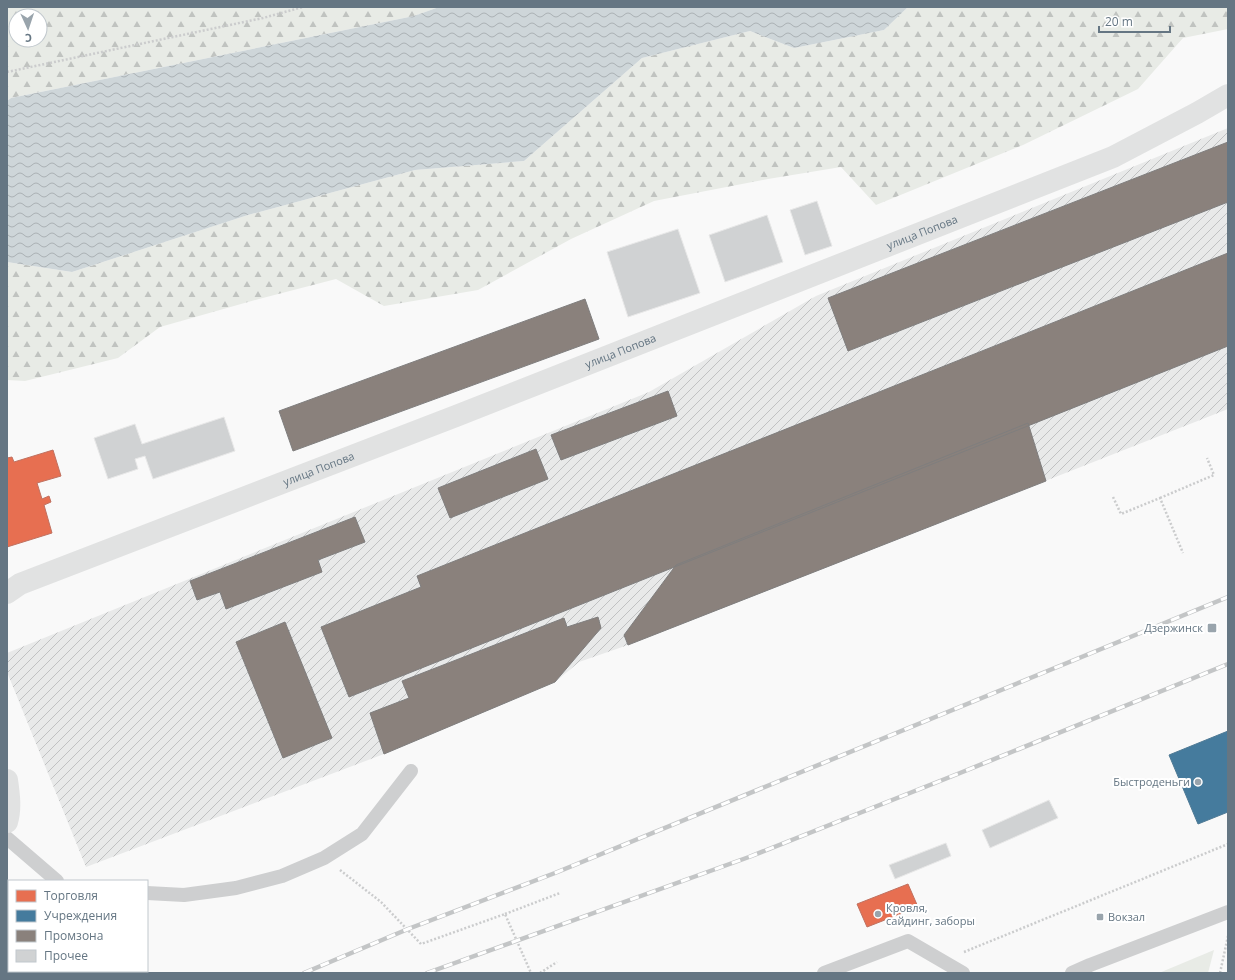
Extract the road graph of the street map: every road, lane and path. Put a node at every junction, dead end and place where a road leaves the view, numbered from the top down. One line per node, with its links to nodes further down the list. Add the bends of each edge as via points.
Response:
1 (303, 7): 2 (path, via 263,18)
2 (7, 72)
3 (1228, 95): 8 (street, улица Попова, via 1197,114 1113,157 456,416 20,584)
4 (1207, 458): 6 (path, via 1214,475)
5 (1113, 497): 6 (path, via 1121,514)
6 (1160, 498): 7 (path)
7 (1183, 553)
8 (7, 593)
9 (410, 771): 14 (lane, via 362,834)
10 (7, 780): 11 (street)
11 (7, 822)
12 (7, 838): 15 (lane)
13 (1228, 844): 21 (path)
14 (324, 858): 16 (lane, via 282,876 236,888 184,895); 19 (path, via 381,902 421,944)
15 (56, 880)
16 (148, 893)
17 (560, 893): 19 (path)
18 (1228, 912): 23 (lane)
19 (505, 914): 24 (path)
20 (1228, 936): 29 (path)
21 (942, 961): 26 (lane, via 908,941); 27 (lane)
22 (557, 962): 25 (path)
23 (1086, 970): 28 (lane)
24 (531, 973)
25 (540, 973)
26 (824, 973)
27 (963, 973)
28 (1072, 973)
29 (1220, 973)

